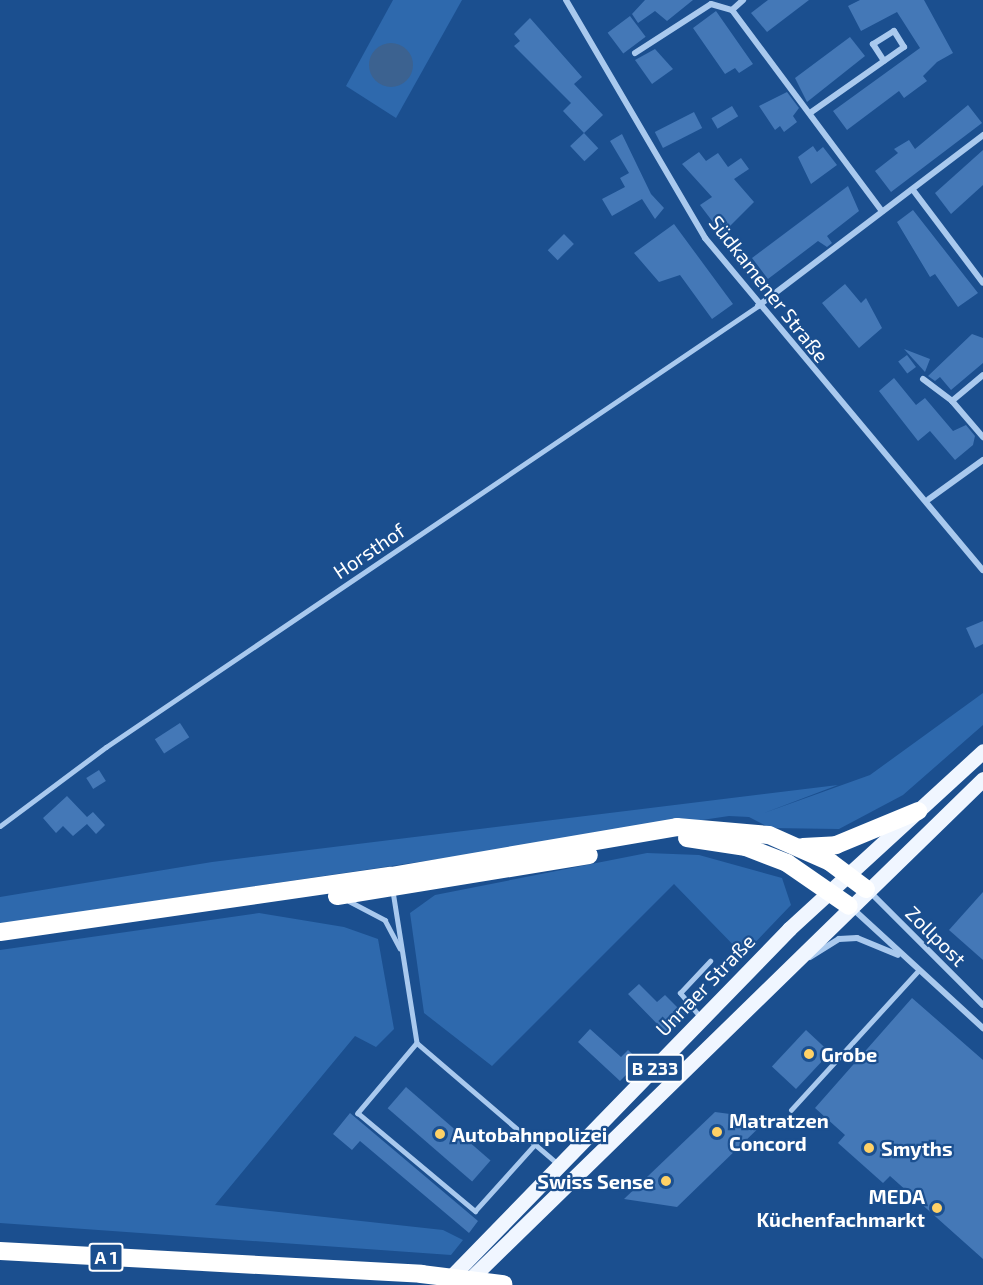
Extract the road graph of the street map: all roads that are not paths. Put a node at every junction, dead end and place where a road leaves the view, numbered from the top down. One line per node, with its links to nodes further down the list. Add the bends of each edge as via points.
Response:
1 (566, 0): 11 (street, Südkamener Straße, via 664,174)
2 (743, 0): 3 (street)
3 (732, 10): 4 (street, via 711,4); 6 (street)
4 (635, 52)
5 (884, 61): 5 (street, via 904,47 894,31 873,45); 6 (street)
6 (810, 113): 9 (street)
7 (983, 135): 8 (street)
8 (913, 190): 9 (street); 10 (street)
9 (882, 211): 11 (street)
10 (983, 283)
11 (758, 306): 17 (street, Südkamener Straße, via 906,484); 22 (lane, Horsthof, via 106,747)
12 (983, 375): 14 (street)
13 (923, 379): 14 (street)
14 (952, 401): 15 (street)
15 (983, 437)
16 (982, 462): 17 (street)
17 (929, 499): 18 (street, Südkamener Straße)
18 (983, 570)
19 (983, 751): 21 (main road, Unnaer Straße / B 233)
20 (983, 779): 26 (main road, B 233)
21 (918, 811): 23 (highway, via 836,845); 24 (main road, Unnaer Straße / B 233)
22 (0, 826)
23 (802, 847): 24 (highway); 25 (highway, via 736,829 677,827)
24 (849, 873): 26 (highway); 27 (main road, Unnaer Straße / B 233)
25 (392, 883): 27 (highway, via 702,838 787,863); 28 (highway); 30 (highway); 32 (lane)
26 (866, 889): 29 (main road, B 233); 37 (street, Zollpost)
27 (830, 890): 29 (highway); 38 (main road, Unnaer Straße / B 233)
28 (332, 896): 31 (highway); 32 (lane, via 372,909)
29 (849, 906): 33 (street, Zollpost); 36 (main road, B 233)
30 (0, 932)
31 (0, 943)
32 (402, 953): 40 (lane)
33 (903, 958): 35 (street, Zollpost); 36 (street, Zollpost, via 873,941 839,939)
34 (710, 960): 38 (lane, via 680,993)
35 (918, 971): 39 (street, Zollpost); 41 (lane, Zollpost)
36 (780, 978): 47 (main road, B 233)
37 (983, 1005)
38 (702, 1019): 43 (main road, Unnaer Straße / B 233)
39 (983, 1029)
40 (417, 1043): 42 (lane); 42 (lane, via 358,1113 475,1211)
41 (791, 1110)
42 (536, 1143): 43 (lane)
43 (560, 1166): 46 (main road, Unnaer Straße / B 233)
44 (0, 1251): 45 (highway, A 1, bridge, via 421,1274)
45 (508, 1284)
46 (443, 1285)
47 (464, 1285)

